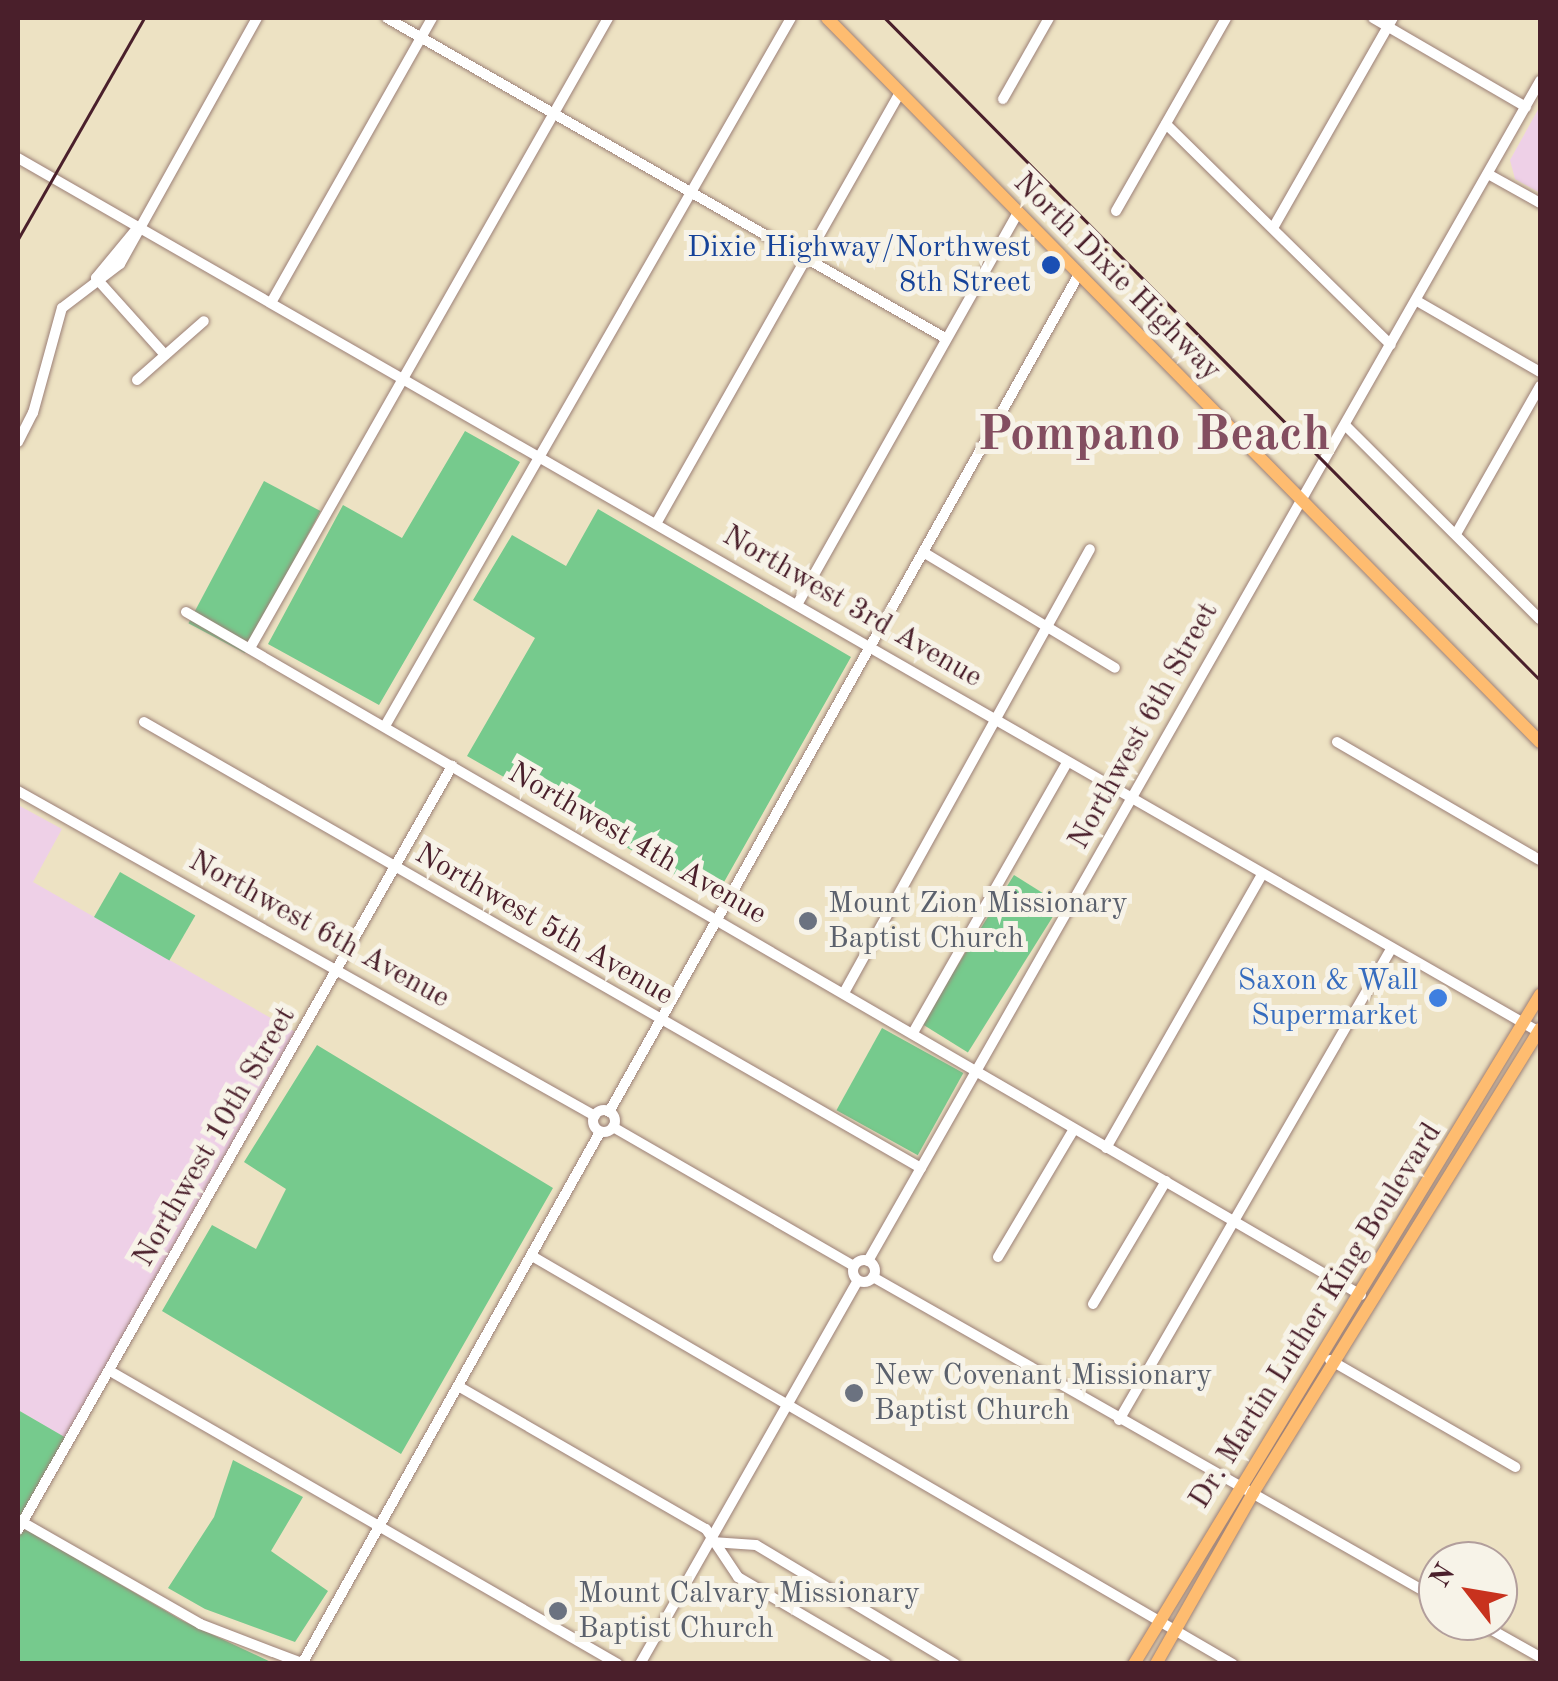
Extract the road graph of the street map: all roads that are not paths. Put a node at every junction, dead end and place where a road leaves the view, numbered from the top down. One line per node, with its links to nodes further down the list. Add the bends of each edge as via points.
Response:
1 (257, 18): 24 (street)
2 (386, 18): 11 (street)
3 (432, 18): 11 (street)
4 (608, 18): 16 (street)
5 (791, 18): 20 (street)
6 (827, 18): 13 (main road, North Dixie Highway)
7 (1049, 18): 14 (street)
8 (1226, 18): 17 (street)
9 (1374, 18): 10 (street)
10 (1391, 22): 15 (street); 25 (street)
11 (420, 37): 16 (street); 29 (street)
12 (1540, 82): 15 (street, Northwest 6th Street)
13 (900, 93): 22 (main road, North Dixie Highway); 26 (street)
14 (1003, 99)
15 (1526, 106): 19 (street, Northwest 6th Street)
16 (551, 113): 20 (street); 36 (street)
17 (1166, 124): 23 (street); 25 (street)
18 (18, 158): 24 (street, Northwest 3rd Avenue)
19 (1488, 174): 21 (street); 30 (street, Northwest 6th Street)
20 (687, 190): 26 (street); 41 (street)
21 (1540, 203)
22 (1018, 212): 27 (main road, North Dixie Highway); 32 (street)
23 (1116, 212)
24 (139, 227): 28 (street, via 120,264); 29 (street, Northwest 3rd Avenue)
25 (1273, 228): 33 (street)
26 (803, 257): 32 (street); 43 (street)
27 (1079, 274): 42 (main road, North Dixie Highway); 46 (street)
28 (96, 278): 34 (street); 40 (street, via 62,308)
29 (272, 301): 36 (street, Northwest 3rd Avenue)
30 (1417, 301): 33 (street, Northwest 6th Street); 35 (street)
31 (204, 321): 34 (street)
32 (945, 338): 47 (street)
33 (1390, 346): 39 (street, Northwest 6th Street)
34 (165, 355): 37 (street)
35 (1540, 372)
36 (405, 377): 41 (street, Northwest 3rd Avenue); 52 (street)
37 (138, 380)
38 (1540, 386): 44 (street)
39 (1345, 425): 42 (street, Northwest 6th Street); 44 (street)
40 (18, 442)
41 (539, 454): 43 (street, Northwest 3rd Avenue); 56 (street)
42 (1301, 499): 58 (main road, North Dixie Highway); 62 (street, Northwest 6th Street)
43 (657, 522): 47 (street, Northwest 3rd Avenue)
44 (1456, 534): 49 (street)
45 (1090, 549): 50 (street)
46 (923, 552): 50 (street); 51 (street)
47 (798, 603): 51 (street, Northwest 3rd Avenue)
48 (186, 612): 52 (street, Northwest 4th Avenue)
49 (1540, 619)
50 (1046, 629): 53 (street); 54 (street)
51 (870, 645): 54 (street, Northwest 3rd Avenue); 66 (street)
52 (250, 648): 56 (street, Northwest 4th Avenue)
53 (1114, 668)
54 (996, 721): 59 (street, Northwest 3rd Avenue); 69 (street)
55 (144, 722): 64 (street, Northwest 5th Avenue)
56 (386, 726): 60 (street, Northwest 4th Avenue)
57 (1337, 742): 63 (street)
58 (1540, 742)
59 (1067, 762): 62 (street, Northwest 3rd Avenue); 73 (street)
60 (452, 766): 64 (street, Northwest 10th Street); 66 (street, Northwest 4th Avenue)
61 (18, 792): 68 (street, Northwest 6th Avenue)
62 (1132, 800): 65 (street, Northwest 3rd Avenue); 75 (street, Northwest 6th Street)
63 (1540, 860)
64 (394, 868): 68 (street, Northwest 10th Street); 71 (street, Northwest 5th Avenue)
65 (1262, 875): 67 (street, Northwest 3rd Avenue); 83 (street)
66 (719, 920): 69 (street, Northwest 4th Avenue); 71 (street)
67 (1391, 949): 72 (street, Northwest 3rd Avenue); 86 (street)
68 (340, 968): 79 (street, Northwest 6th Avenue); 96 (street, Northwest 10th Street)
69 (845, 991): 73 (street, Northwest 4th Avenue)
70 (1540, 995): 72 (main road, Dr. Martin Luther King Boulevard)
71 (661, 1021): 77 (street); 84 (street, Northwest 5th Avenue)
72 (1524, 1024): 74 (street, Northwest 3rd Avenue); 76 (main road, Dr. Martin Luther King Boulevard)
73 (914, 1030): 75 (street, Northwest 4th Avenue)
74 (1540, 1030): 78 (main road, Dr. Martin Luther King Boulevard)
75 (977, 1070): 81 (street, Northwest 4th Avenue); 84 (street, Northwest 6th Street)
76 (1476, 1107): 78 (main road); 93 (main road, Dr. Martin Luther King Boulevard)
77 (610, 1112): 79 (street); 80 (street)
78 (1490, 1115): 95 (main road, Dr. Martin Luther King Boulevard)
79 (595, 1116): 82 (street)
80 (613, 1127): 82 (street); 90 (street)
81 (1074, 1129): 83 (street, Northwest 4th Avenue); 88 (street)
82 (600, 1132): 87 (street)
83 (1106, 1148): 85 (street, Northwest 4th Avenue)
84 (921, 1168): 89 (street, Northwest 6th Street)
85 (1166, 1181): 86 (street, Northwest 4th Avenue); 94 (street)
86 (1234, 1220): 93 (street, Northwest 4th Avenue); 99 (street)
87 (532, 1256): 97 (street); 98 (street)
88 (998, 1257)
89 (868, 1261): 90 (street); 91 (street)
90 (854, 1266): 92 (street)
91 (873, 1277): 92 (street); 99 (street)
92 (858, 1281): 98 (street)
93 (1361, 1295): 95 (main road, Dr. Martin Luther King Boulevard)
94 (1094, 1304)
95 (1328, 1359): 100 (street); 101 (main road, Dr. Martin Luther King Boulevard); 102 (main road, Dr. Martin Luther King Boulevard)
96 (110, 1371): 103 (street, Northwest 10th Street); 104 (street)
97 (458, 1386): 104 (street); 105 (street, via 706,1529)
98 (788, 1405): 105 (street); 107 (street)
99 (1119, 1420): 101 (street)
100 (1515, 1467)
101 (1238, 1486): 102 (street); 107 (main road, Dr. Martin Luther King Boulevard)
102 (1253, 1494): 106 (street); 108 (main road, Dr. Martin Luther King Boulevard)
103 (21, 1526): 111 (street, via 200,1624)
104 (378, 1527): 111 (street); 112 (street)
105 (711, 1542): 113 (street); 114 (street, via 738,1577); 115 (street, via 756,1545)
106 (1418, 1589)
107 (1160, 1620): 108 (street); 116 (main road, Dr. Martin Luther King Boulevard)
108 (1176, 1630): 117 (main road, Dr. Martin Luther King Boulevard); 118 (street)
109 (1511, 1641): 110 (street)
110 (1540, 1658)
111 (303, 1663)
112 (618, 1664)
113 (640, 1664)
114 (886, 1664)
115 (955, 1664)
116 (1134, 1664)
117 (1156, 1664)
118 (1233, 1664)

